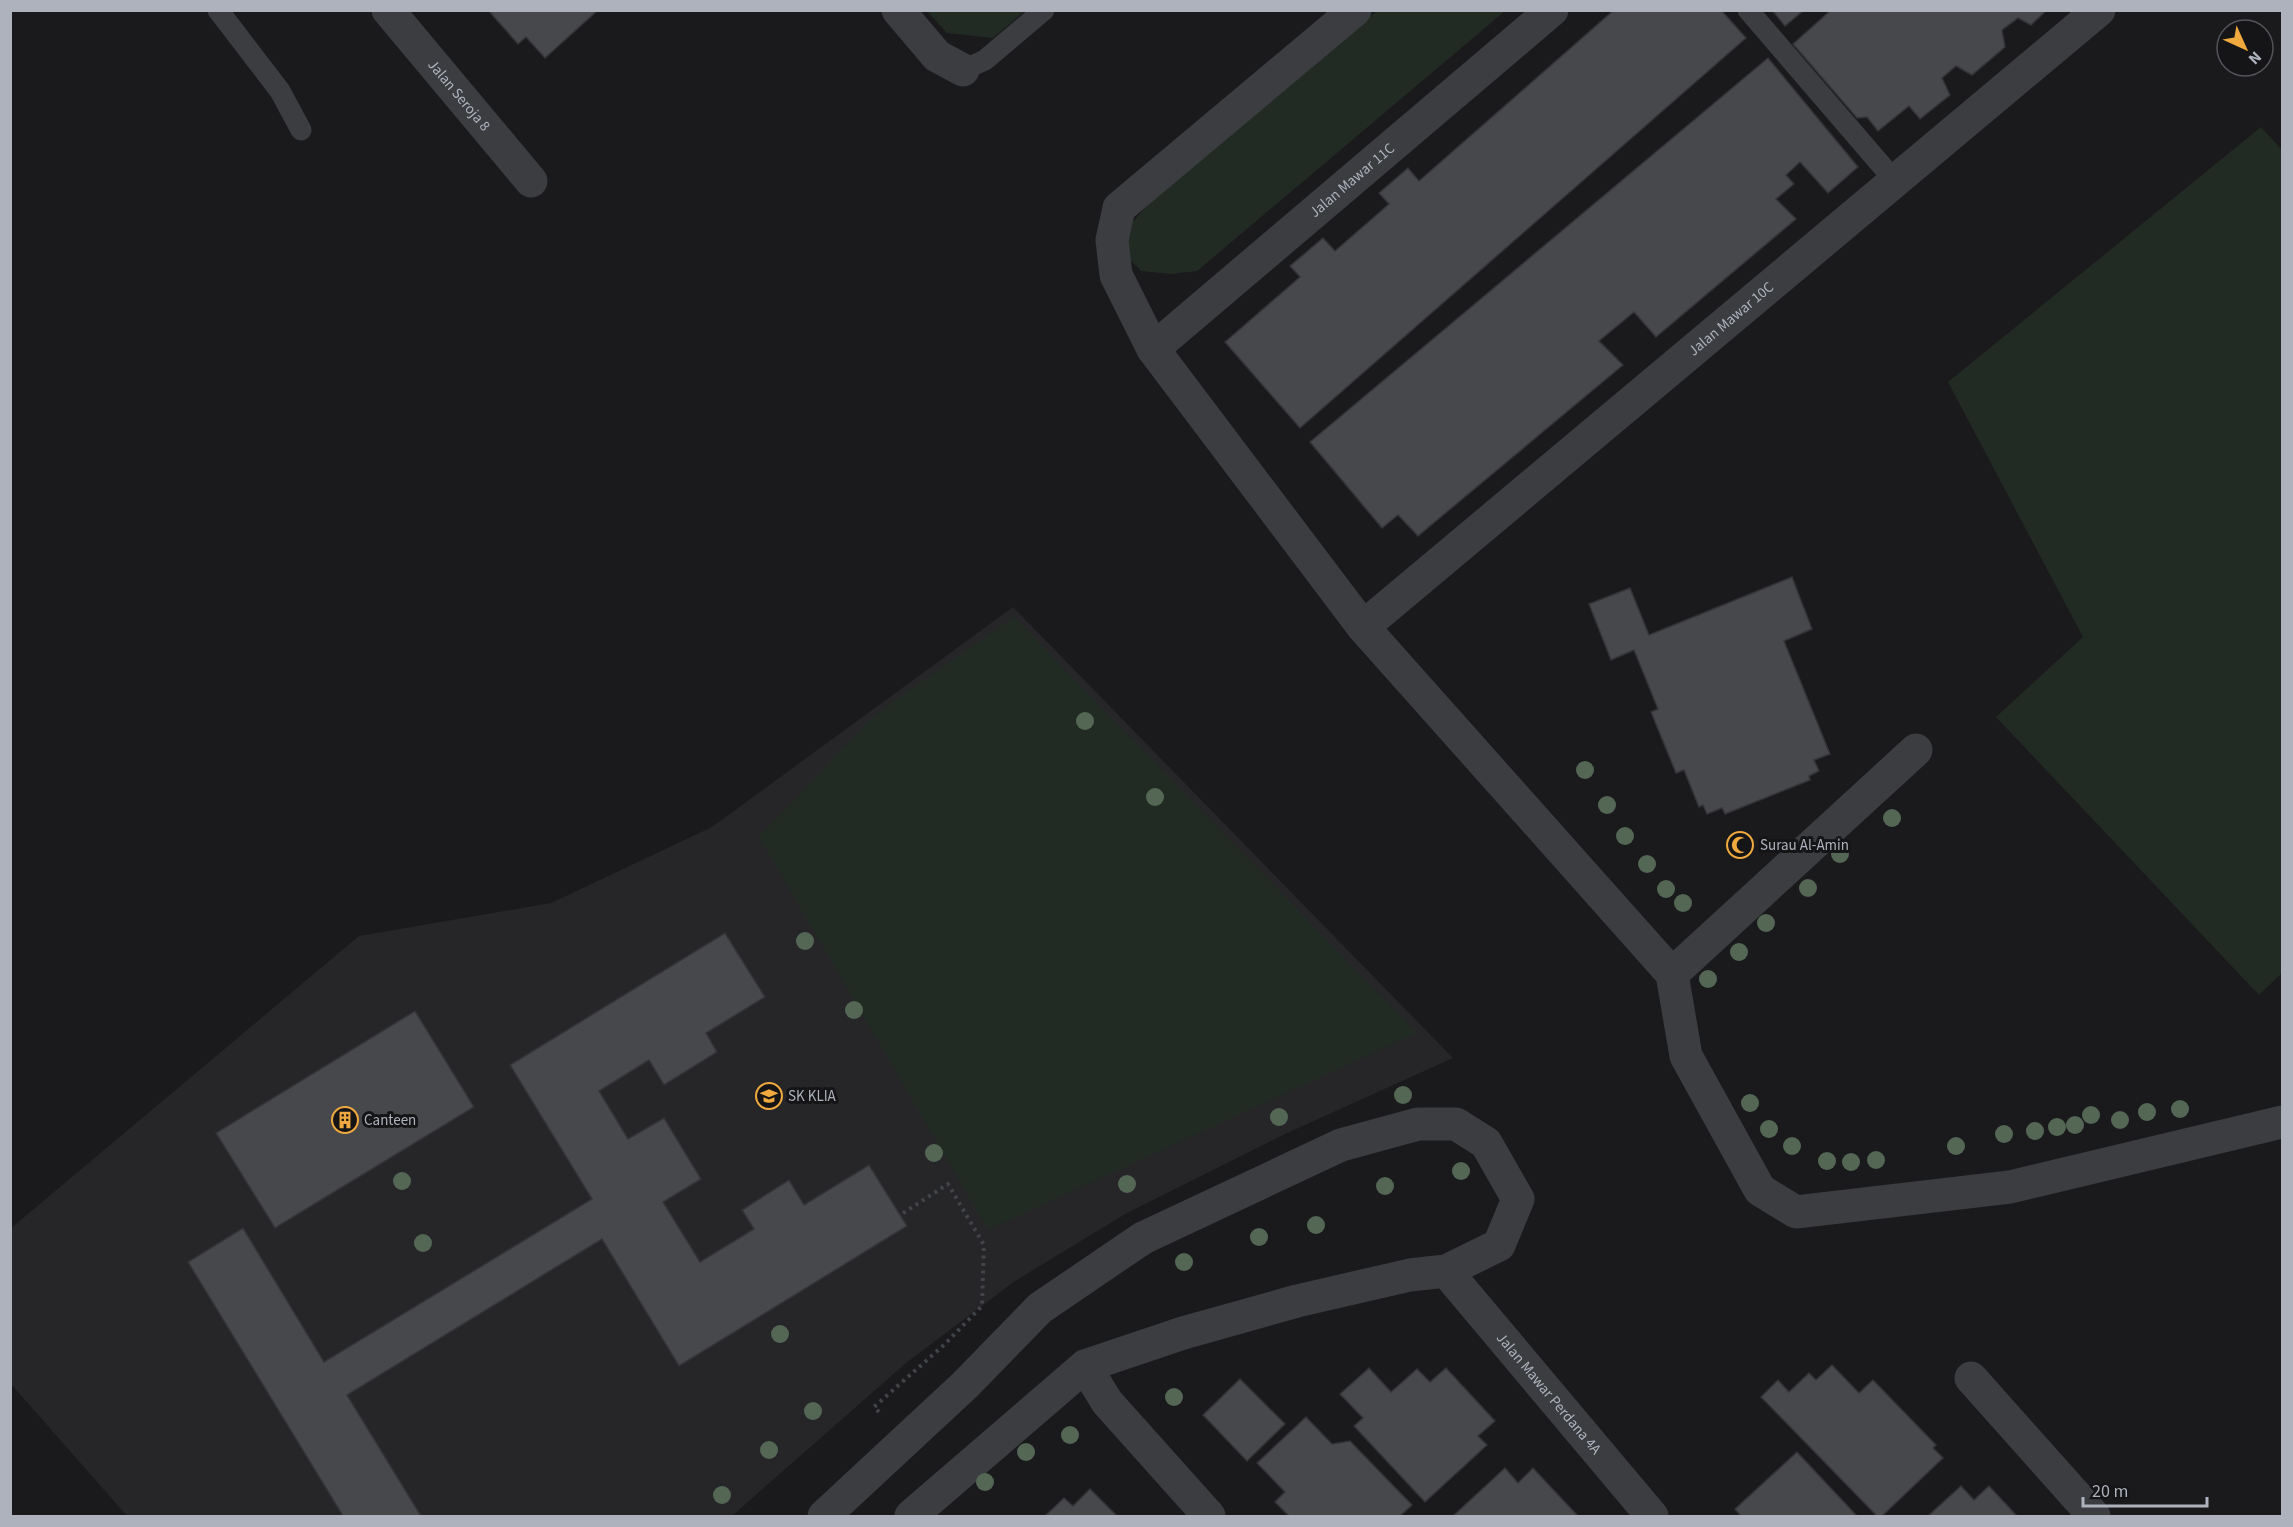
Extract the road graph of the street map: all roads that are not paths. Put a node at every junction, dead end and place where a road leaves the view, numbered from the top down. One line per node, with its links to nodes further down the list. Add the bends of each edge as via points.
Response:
1 (218, 10): 10 (lane, via 280,91)
2 (388, 10): 11 (street, Jalan Seroja 8)
3 (898, 10): 9 (street, via 937,56)
4 (1044, 10): 9 (lane, via 986,60)
5 (1355, 10): 13 (street, via 1119,208 1112,240 1116,275)
6 (1552, 10): 13 (street, Jalan Mawar 11C)
7 (1748, 10): 12 (lane)
8 (2099, 10): 12 (street, Jalan Mawar 10C)
9 (963, 70)
10 (301, 130)
11 (531, 181)
12 (1895, 181): 14 (street, Jalan Mawar 10C)
13 (1153, 349): 14 (street)
14 (1363, 627): 16 (street)
15 (1916, 750): 16 (street)
16 (1672, 974): 17 (street, via 1686,1056 1760,1190 1796,1212 2010,1187)
17 (2283, 1122)
18 (1446, 1271): 19 (street, via 1297,1300 1183,1332); 21 (street, via 1499,1245 1518,1199 1486,1143 1456,1124 1418,1124 1341,1145 1143,1238 1040,1308 965,1385); 24 (street, Jalan Mawar Perdana 4A)
19 (1085, 1366): 22 (street); 23 (street, via 1107,1402)
20 (1971, 1378): 25 (street)
21 (824, 1516)
22 (911, 1516)
23 (1209, 1516)
24 (1652, 1516)
25 (2094, 1516)

